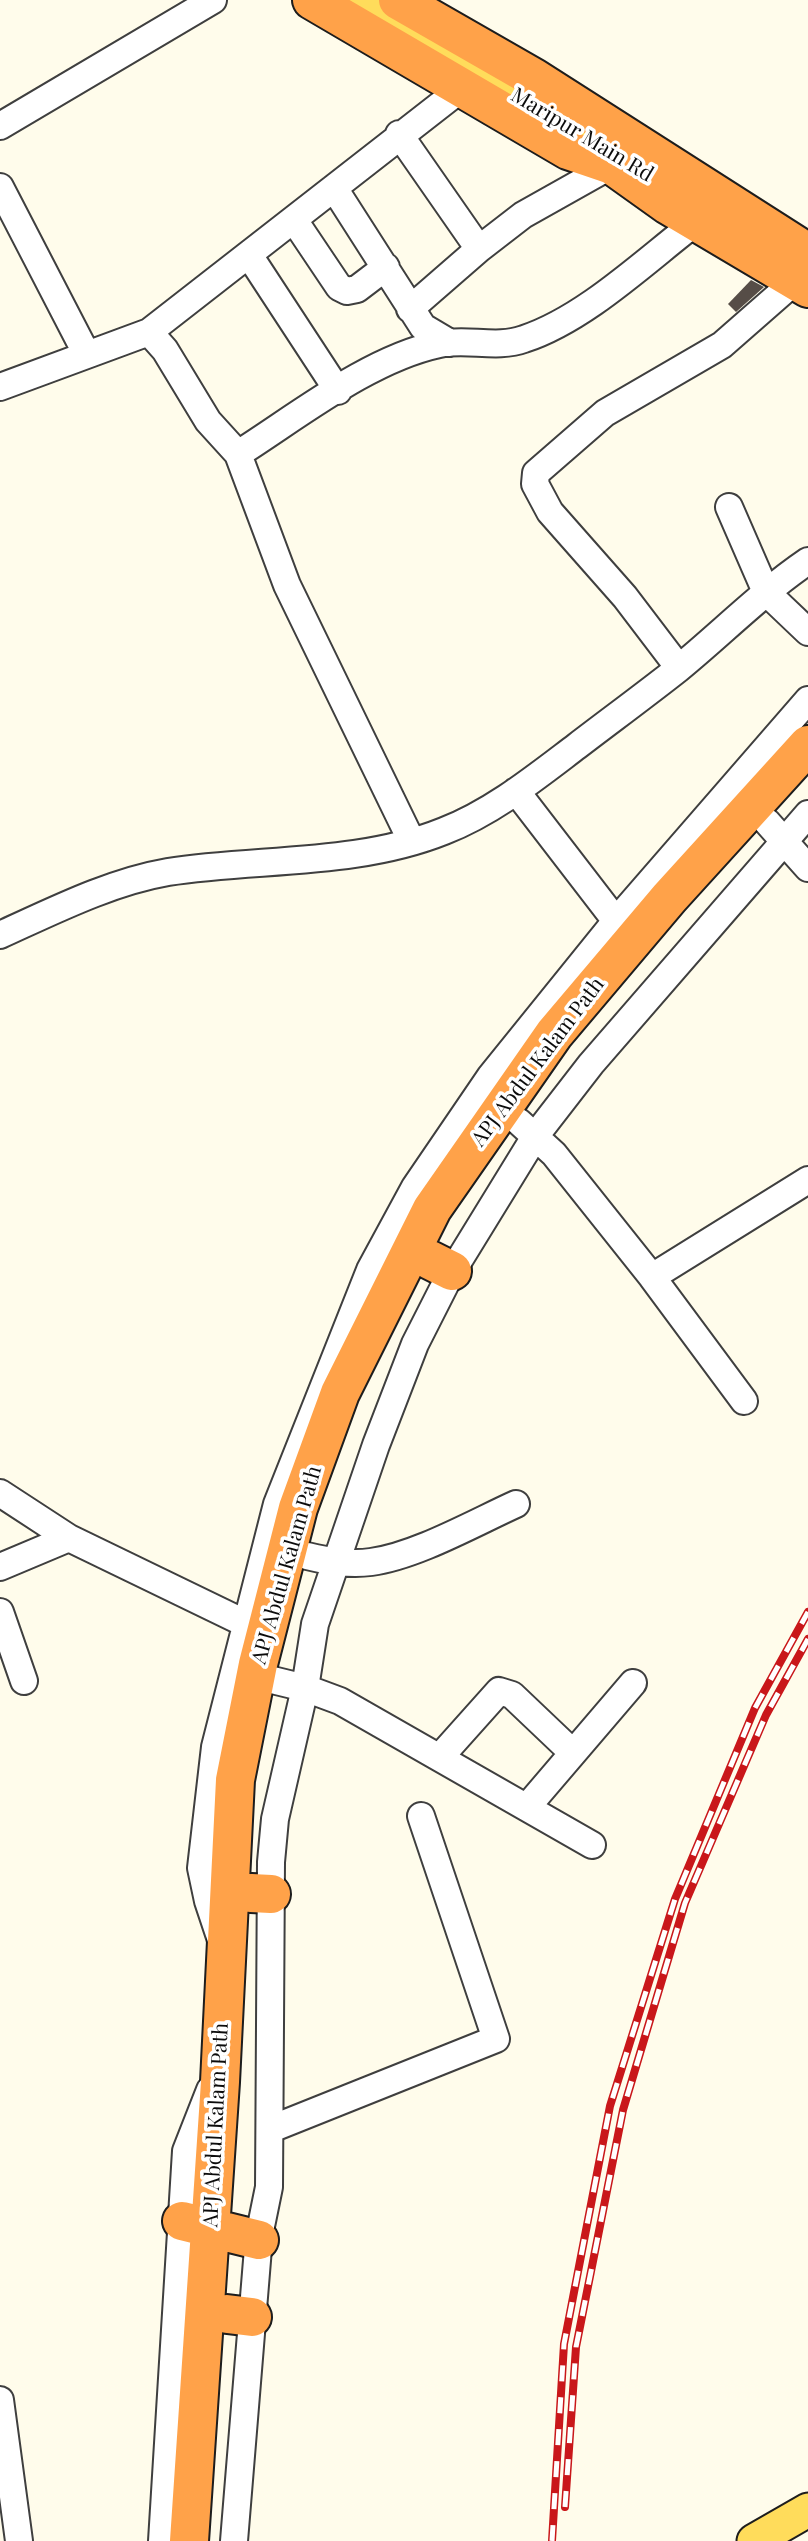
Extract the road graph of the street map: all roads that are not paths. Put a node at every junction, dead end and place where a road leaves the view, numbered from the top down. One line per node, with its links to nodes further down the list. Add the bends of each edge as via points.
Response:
1 (213, 0): 6 (street)
2 (312, 0): 5 (highway)
3 (350, 0): 16 (main road, Maripur Main Rd, via 573,127)
4 (398, 0): 16 (highway, via 534,78)
5 (462, 88): 7 (street); 8 (highway, via 568,150)
6 (0, 126)
7 (399, 134): 10 (street); 13 (street)
8 (612, 165): 12 (highway); 13 (street, via 523,215)
9 (0, 187): 20 (street)
10 (334, 188): 11 (street); 15 (street)
11 (294, 220): 14 (street); 15 (street, via 347,291 357,289)
12 (696, 222): 16 (highway); 19 (street, via 590,302 544,330 508,343)
13 (479, 249): 17 (street)
14 (249, 255): 18 (street); 22 (street)
15 (386, 267): 17 (street)
16 (805, 275): 28 (street, via 722,345 605,413 536,473 535,484 550,512 625,597)
17 (411, 309): 19 (street, via 423,327)
18 (149, 332): 20 (street); 23 (street, via 208,421)
19 (450, 343): 22 (street, via 395,359)
20 (87, 355): 21 (street)
21 (0, 387)
22 (338, 391): 23 (street)
23 (238, 454): 35 (street, via 287,584)
24 (729, 507): 26 (street)
25 (808, 561): 26 (street)
26 (766, 592): 27 (street); 28 (street)
27 (808, 632)
28 (679, 668): 32 (street)
29 (808, 700): 31 (street)
30 (808, 744): 31 (highway, APJ Abdul Kalam Path)
31 (780, 772): 34 (highway, APJ Abdul Kalam Path); 37 (highway, APJ Abdul Kalam Path, via 669,898)
32 (516, 790): 35 (street, via 444,831); 37 (street)
33 (808, 814): 34 (street)
34 (776, 830): 36 (street); 39 (highway, APJ Abdul Kalam Path, via 649,958)
35 (411, 840): 38 (street, via 313,859 167,872 123,884)
36 (808, 868)
37 (626, 930): 39 (highway, APJ Abdul Kalam Path, via 554,1034)
38 (0, 935)
39 (514, 1107): 41 (street); 46 (highway, APJ Abdul Kalam Path, via 441,1266 374,1368 329,1483); 49 (highway, APJ Abdul Kalam Path, via 432,1209 340,1393)
40 (808, 1180): 41 (street)
41 (652, 1277): 42 (street)
42 (744, 1401)
43 (0, 1493): 45 (street)
44 (516, 1504): 46 (street, via 429,1543 372,1562)
45 (69, 1538): 47 (street); 49 (street)
46 (322, 1560): 51 (highway, APJ Abdul Kalam Path)
47 (0, 1567)
48 (0, 1612): 50 (street)
49 (256, 1628): 51 (highway, APJ Abdul Kalam Path); 59 (street, via 215,1747 201,1868)
50 (24, 1681)
51 (280, 1681): 54 (street, via 340,1701); 58 (highway, APJ Abdul Kalam Path, via 254,1810); 59 (highway, APJ Abdul Kalam Path, via 235,1780)
52 (633, 1684): 53 (street)
53 (573, 1754): 54 (street, via 512,1695 499,1691); 55 (street)
54 (440, 1757): 55 (street)
55 (527, 1807): 57 (street)
56 (421, 1816): 61 (street, via 496,2039)
57 (592, 1845)
58 (261, 1893): 60 (highway, APJ Abdul Kalam Path); 61 (street)
59 (226, 1955): 60 (highway, APJ Abdul Kalam Path)
60 (228, 2085): 62 (highway, APJ Abdul Kalam Path); 62 (street, via 186,2151)
61 (271, 2129): 62 (street, via 269,2187)
62 (221, 2230): 63 (highway, APJ Abdul Kalam Path); 67 (street); 68 (highway, APJ Abdul Kalam Path)
63 (240, 2316): 69 (highway, APJ Abdul Kalam Path); 70 (street)
64 (0, 2400): 66 (street)
65 (808, 2510): 71 (main road)
66 (19, 2541)
67 (162, 2541)
68 (189, 2541)
69 (212, 2541)
70 (234, 2541)
71 (754, 2541)

